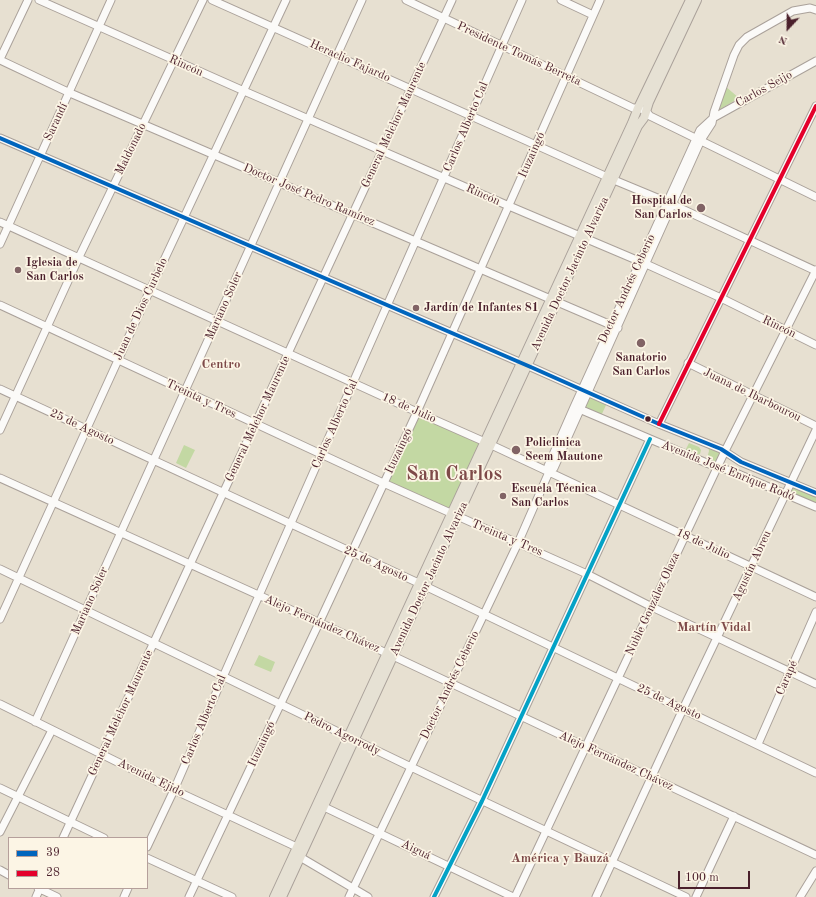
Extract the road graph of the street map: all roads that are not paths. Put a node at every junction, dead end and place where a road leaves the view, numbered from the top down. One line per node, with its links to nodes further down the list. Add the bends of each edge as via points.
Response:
1 (28, 0): 22 (street)
2 (39, 0): 18 (street, Rincón)
3 (111, 0): 18 (street, Sarandí)
4 (203, 0): 23 (street, Maldonado)
5 (212, 0): 19 (street, Heraclio Fajardo)
6 (286, 0): 19 (street, Juan de Dios Curbelo)
7 (362, 0): 21 (street, Mariano Soler)
8 (406, 0): 17 (street, Presidente Tomás Berreta)
9 (452, 0): 17 (street, General Melchor Maurente)
10 (522, 0): 20 (street, Carlos Alberto Cal)
11 (561, 0): 16 (street)
12 (600, 0): 16 (street, Ituzaingó)
13 (690, 0): 30 (main road, Avenida Doctor Jacinto Alvariza)
14 (697, 0): 32 (main road, Avenida Doctor Jacinto Alvariza, via 652,95)
15 (816, 10): 34 (street, via 810,8 793,11 744,40 734,55)
16 (593, 16): 25 (street, Ituzaingó)
17 (444, 18): 20 (street, Presidente Tomás Berreta); 26 (street, General Melchor Maurente)
18 (99, 27): 23 (street, Rincón); 28 (street, Sarandí)
19 (274, 27): 21 (street, Heraclio Fajardo); 27 (street, Juan de Dios Curbelo)
20 (502, 46): 25 (street, Presidente Tomás Berreta); 31 (street, Carlos Alberto Cal)
21 (337, 55): 26 (street, Heraclio Fajardo); 33 (street, Mariano Soler)
22 (0, 60): 28 (street, Doctor José Pedro Ramírez)
23 (173, 60): 27 (street, Rincón); 35 (street, Maldonado)
24 (816, 61): 34 (street, Carlos Seijo)
25 (567, 76): 30 (street, Presidente Tomás Berreta); 38 (street, Ituzaingó)
26 (411, 89): 31 (street, Heraclio Fajardo); 39 (street, General Melchor Maurente)
27 (244, 91): 33 (street, Rincón); 40 (street, Juan de Dios Curbelo)
28 (70, 93): 35 (street, Doctor José Pedro Ramírez); 41 (street, Sarandí)
29 (816, 106): 44 (street)
30 (635, 110): 32 (street, Presidente Tomás Berreta); 43 (main road, Avenida Doctor Jacinto Alvariza)
31 (470, 115): 38 (street, Heraclio Fajardo); 42 (street, Carlos Alberto Cal)
32 (647, 115): 37 (street, Presidente Tomás Berreta); 43 (main road, Avenida Doctor Jacinto Alvariza, via 638,126)
33 (308, 118): 39 (street, Rincón); 45 (street, Mariano Soler)
34 (713, 118): 37 (street, Doctor Andrés Ceberio, via 700,130)
35 (142, 124): 40 (street, Doctor José Pedro Ramírez); 46 (street, Maldonado)
36 (0, 138): 41 (street, Avenida José Enrique Rodó)
37 (699, 138): 44 (street, Presidente Tomás Berreta); 48 (street, Doctor Andrés Ceberio)
38 (536, 144): 43 (street, Heraclio Fajardo); 49 (street, Ituzaingó)
39 (382, 151): 42 (street, Rincón); 50 (street, General Melchor Maurente)
40 (214, 154): 45 (street, Doctor José Pedro Ramírez); 51 (street, Juan de Dios Curbelo)
41 (40, 156): 46 (street, Avenida José Enrique Rodó); 53 (street, Sarandí)
42 (444, 177): 49 (street, Rincón); 56 (street, Carlos Alberto Cal)
43 (610, 178): 48 (street, Heraclio Fajardo); 54 (main road, Avenida Doctor Jacinto Alvariza)
44 (780, 179): 47 (street, Presidente Tomás Berreta); 55 (street)
45 (280, 182): 50 (street, Doctor José Pedro Ramírez); 58 (street, Mariano Soler)
46 (112, 187): 51 (street, Avenida José Enrique Rodó); 59 (street, Maldonado)
47 (816, 196)
48 (670, 204): 55 (street, Heraclio Fajardo); 60 (street, Doctor Andrés Ceberio)
49 (510, 206): 54 (street, Rincón); 61 (street, Ituzaingó)
50 (353, 214): 56 (street, Doctor José Pedro Ramírez); 63 (street, General Melchor Maurente)
51 (184, 218): 58 (street, Avenida José Enrique Rodó); 64 (street, Juan de Dios Curbelo)
52 (0, 222): 53 (street, 18 de Julio)
53 (8, 226): 57 (street, Sarandí); 59 (street, 18 de Julio)
54 (584, 237): 60 (street, Rincón); 66 (main road, Avenida Doctor Jacinto Alvariza)
55 (750, 240): 62 (street, Heraclio Fajardo); 65 (street)
56 (415, 241): 61 (street, Doctor José Pedro Ramírez); 68 (street, Carlos Alberto Cal)
57 (0, 244)
58 (251, 247): 63 (street, Avenida José Enrique Rodó); 69 (street, Mariano Soler)
59 (78, 258): 64 (street, 18 de Julio); 70 (street, Maldonado)
60 (643, 263): 65 (street, Rincón); 71 (street, Doctor Andrés Ceberio)
61 (481, 270): 66 (street, Doctor José Pedro Ramírez); 73 (street, Ituzaingó)
62 (816, 271): 72 (street, Nuble González Olaza)
63 (323, 278): 68 (street, Avenida José Enrique Rodó); 75 (street, General Melchor Maurente)
64 (150, 290): 69 (street, 18 de Julio); 76 (street, Juan de Dios Curbelo)
65 (721, 298): 72 (street, Rincón); 77 (street)
66 (553, 301): 71 (street, Doctor José Pedro Ramírez); 78 (main road, Avenida Doctor Jacinto Alvariza)
67 (0, 305): 70 (street, Treinta y Tres)
68 (387, 306): 73 (street, Avenida José Enrique Rodó); 79 (street, Carlos Alberto Cal)
69 (217, 322): 75 (street, 18 de Julio); 81 (street, Mariano Soler)
70 (47, 327): 76 (street, Treinta y Tres); 84 (street, Maldonado)
71 (614, 327): 82 (street, Doctor Andrés Ceberio)
72 (786, 330): 74 (street, Rincón); 83 (street, Nuble González Olaza)
73 (452, 333): 78 (street, Avenida José Enrique Rodó); 86 (street, Ituzaingó)
74 (816, 345)
75 (288, 354): 79 (street, 18 de Julio); 87 (street, General Melchor Maurente)
76 (117, 360): 81 (street, Treinta y Tres); 90 (street, Juan de Dios Curbelo)
77 (688, 363): 83 (street, Juana de Ibarbourou); 88 (street)
78 (525, 364): 82 (street, Avenida José Enrique Rodó); 94 (main road, Avenida Doctor Jacinto Alvariza)
79 (353, 383): 86 (street, 18 de Julio); 96 (street, Carlos Alberto Cal)
80 (0, 389): 84 (street, 25 de Agosto)
81 (185, 391): 87 (street, Treinta y Tres); 97 (street, Mariano Soler)
82 (585, 391): 85 (street, Doctor Andrés Ceberio); 88 (street, Avenida José Enrique Rodó)
83 (753, 395): 89 (street, Juana de Ibarbourou); 95 (street, Nuble González Olaza)
84 (16, 396): 90 (street, 25 de Agosto); 91 (street, Maldonado)
85 (577, 408): 93 (street, Avenida José Enrique Rodó); 99 (street, Doctor Andrés Ceberio, via 548,466)
86 (417, 412): 94 (street, 18 de Julio); 102 (street, Ituzaingó)
87 (256, 424): 96 (street, Treinta y Tres); 103 (street, General Melchor Maurente)
88 (659, 424): 95 (street, Avenida José Enrique Rodó)
89 (816, 426)
90 (86, 429): 97 (street, 25 de Agosto); 106 (street, Juan de Dios Curbelo)
91 (0, 430)
92 (816, 430): 101 (street, Agustín Abreu)
93 (650, 439): 98 (street, Avenida José Enrique Rodó); 107 (street)
94 (488, 444): 99 (street, 18 de Julio); 109 (main road, Avenida Doctor Jacinto Alvariza)
95 (725, 451): 98 (street, Nuble González Olaza); 101 (street, Avenida José Enrique Rodó, via 741,462)
96 (321, 454): 102 (street, Treinta y Tres); 110 (street, Carlos Alberto Cal)
97 (153, 460): 103 (street, 25 de Agosto); 111 (street, Mariano Soler)
98 (718, 467): 105 (street, Avenida José Enrique Rodó); 112 (street, Nuble González Olaza)
99 (549, 472): 107 (street, 18 de Julio); 113 (street, Doctor Andrés Ceberio)
100 (0, 478): 106 (street, Alejo Fernández Chávez)
101 (791, 483): 104 (street, Avenida José Enrique Rodó); 105 (street, Agustín Abreu)
102 (384, 484): 109 (street, Treinta y Tres); 114 (street, Ituzaingó)
103 (223, 493): 110 (street, 25 de Agosto); 115 (street, General Melchor Maurente)
104 (816, 493)
105 (786, 494): 108 (street, Avenida José Enrique Rodó); 116 (street, Agustín Abreu)
106 (53, 503): 111 (street, Alejo Fernández Chávez); 119 (street, Juan de Dios Curbelo)
107 (620, 504): 112 (street, 18 de Julio); 118 (street)
108 (816, 507)
109 (455, 516): 113 (street, Treinta y Tres); 120 (main road, Avenida Doctor Jacinto Alvariza)
110 (290, 524): 114 (street, 25 de Agosto); 121 (street, Carlos Alberto Cal)
111 (120, 533): 115 (street, Alejo Fernández Chávez); 124 (street, Mariano Soler)
112 (685, 536): 116 (street, 18 de Julio); 123 (street, Nuble González Olaza)
113 (518, 543): 118 (street, Treinta y Tres); 126 (street, Doctor Andrés Ceberio)
114 (352, 552): 120 (street, 25 de Agosto); 128 (street, Ituzaingó)
115 (190, 565): 121 (street, Alejo Fernández Chávez); 130 (street, General Melchor Maurente)
116 (751, 567): 122 (street, 18 de Julio); 129 (street, Agustín Abreu)
117 (0, 569): 119 (street, Pedro Agorrody)
118 (587, 574): 123 (street, Treinta y Tres); 131 (street)
119 (19, 578): 124 (street, Pedro Agorrody); 127 (street, Juan de Dios Curbelo)
120 (422, 585): 126 (street, 25 de Agosto); 132 (main road, Avenida Doctor Jacinto Alvariza)
121 (259, 596): 128 (street, Alejo Fernández Chávez); 134 (street, Carlos Alberto Cal)
122 (816, 598)
123 (652, 607): 129 (street, Treinta y Tres); 135 (street, Nuble González Olaza)
124 (85, 610): 130 (street, Pedro Agorrody); 142 (street, Mariano Soler)
125 (816, 612): 133 (street, Carapé)
126 (484, 614): 131 (street, 25 de Agosto); 136 (street, Doctor Andrés Ceberio)
127 (0, 619)
128 (319, 623): 132 (street, Alejo Fernández Chávez); 139 (street, Ituzaingó)
129 (718, 638): 133 (street, Treinta y Tres); 140 (street, Agustín Abreu)
130 (154, 643): 134 (street, Pedro Agorrody); 147 (street, General Melchor Maurente)
131 (553, 647): 135 (street, 25 de Agosto); 141 (street)
132 (390, 655): 136 (street, Alejo Fernández Chávez); 144 (main road, Avenida Doctor Jacinto Alvariza)
133 (790, 672): 137 (street, Treinta y Tres); 145 (street, Carapé)
134 (223, 677): 139 (street, Pedro Agorrody); 152 (street, Carlos Alberto Cal)
135 (618, 678): 140 (street, 25 de Agosto); 146 (street, Nuble González Olaza)
136 (450, 683): 141 (street, Alejo Fernández Chávez); 148 (street, Doctor Andrés Ceberio)
137 (816, 684)
138 (0, 704): 142 (street, Avenida Ejido)
139 (281, 705): 144 (street, Pedro Agorrody); 156 (street, Ituzaingó)
140 (683, 709): 145 (street, 25 de Agosto); 150 (street, Agustín Abreu)
141 (521, 716): 146 (street, Alejo Fernández Chávez); 154 (street)
142 (36, 722): 143 (street, Avenida Ejido)
143 (52, 730): 147 (street, Avenida Ejido); 153 (street)
144 (352, 739): 148 (street, Pedro Agorrody); 155 (main road, Avenida Doctor Jacinto Alvariza)
145 (758, 744): 149 (street, 25 de Agosto)
146 (586, 747): 150 (street, Alejo Fernández Chávez); 160 (street, Nuble González Olaza)
147 (102, 754): 152 (street, Avenida Ejido); 158 (street, General Melchor Maurente)
148 (411, 767): 154 (street, Pedro Agorrody); 161 (street, Doctor Andrés Ceberio)
149 (816, 773)
150 (651, 777): 157 (street, Alejo Fernández Chávez); 168 (street, Agustín Abreu)
151 (0, 788): 153 (street)
152 (174, 790): 156 (street, Avenida Ejido); 164 (street, Carlos Alberto Cal)
153 (18, 797): 158 (street); 159 (street)
154 (482, 801): 160 (street, Pedro Agorrody); 169 (street)
155 (321, 806): 161 (street, Aiguá); 165 (main road, Avenida Doctor Jacinto Alvariza)
156 (229, 815): 165 (street, Avenida Ejido); 171 (street, Ituzaingó)
157 (734, 816): 166 (street, Alejo Fernández Chávez); 185 (street)
158 (70, 822): 162 (street, General Melchor Maurente); 163 (street)
159 (0, 832)
160 (547, 832): 168 (street, Pedro Agorrody); 182 (street, Nuble González Olaza)
161 (379, 833): 169 (street, Aiguá); 172 (street, Doctor Andrés Ceberio)
162 (63, 837)
163 (102, 837)
164 (148, 845)
165 (300, 851): 172 (street, Avenida Ejido); 177 (main road, Avenida Doctor Jacinto Alvariza); 178 (main road, Avenida Doctor Jacinto Alvariza)
166 (816, 855)
167 (148, 858): 171 (street)
168 (612, 862): 183 (street, Agustín Abreu); 184 (street, Pedro Agorrody)
169 (449, 866): 181 (street); 182 (street, Aiguá)
170 (816, 871): 186 (street)
171 (197, 881): 175 (street, Ituzaingó); 176 (street)
172 (353, 888): 179 (street, Doctor Andrés Ceberio); 180 (street, Avenida Ejido)
173 (41, 889): 174 (street)
174 (57, 897)
175 (189, 897)
176 (232, 897)
177 (274, 897)
178 (282, 897)
179 (348, 897)
180 (368, 897)
181 (434, 897)
182 (514, 897)
183 (596, 897)
184 (686, 897)
185 (696, 897)
186 (800, 897)

